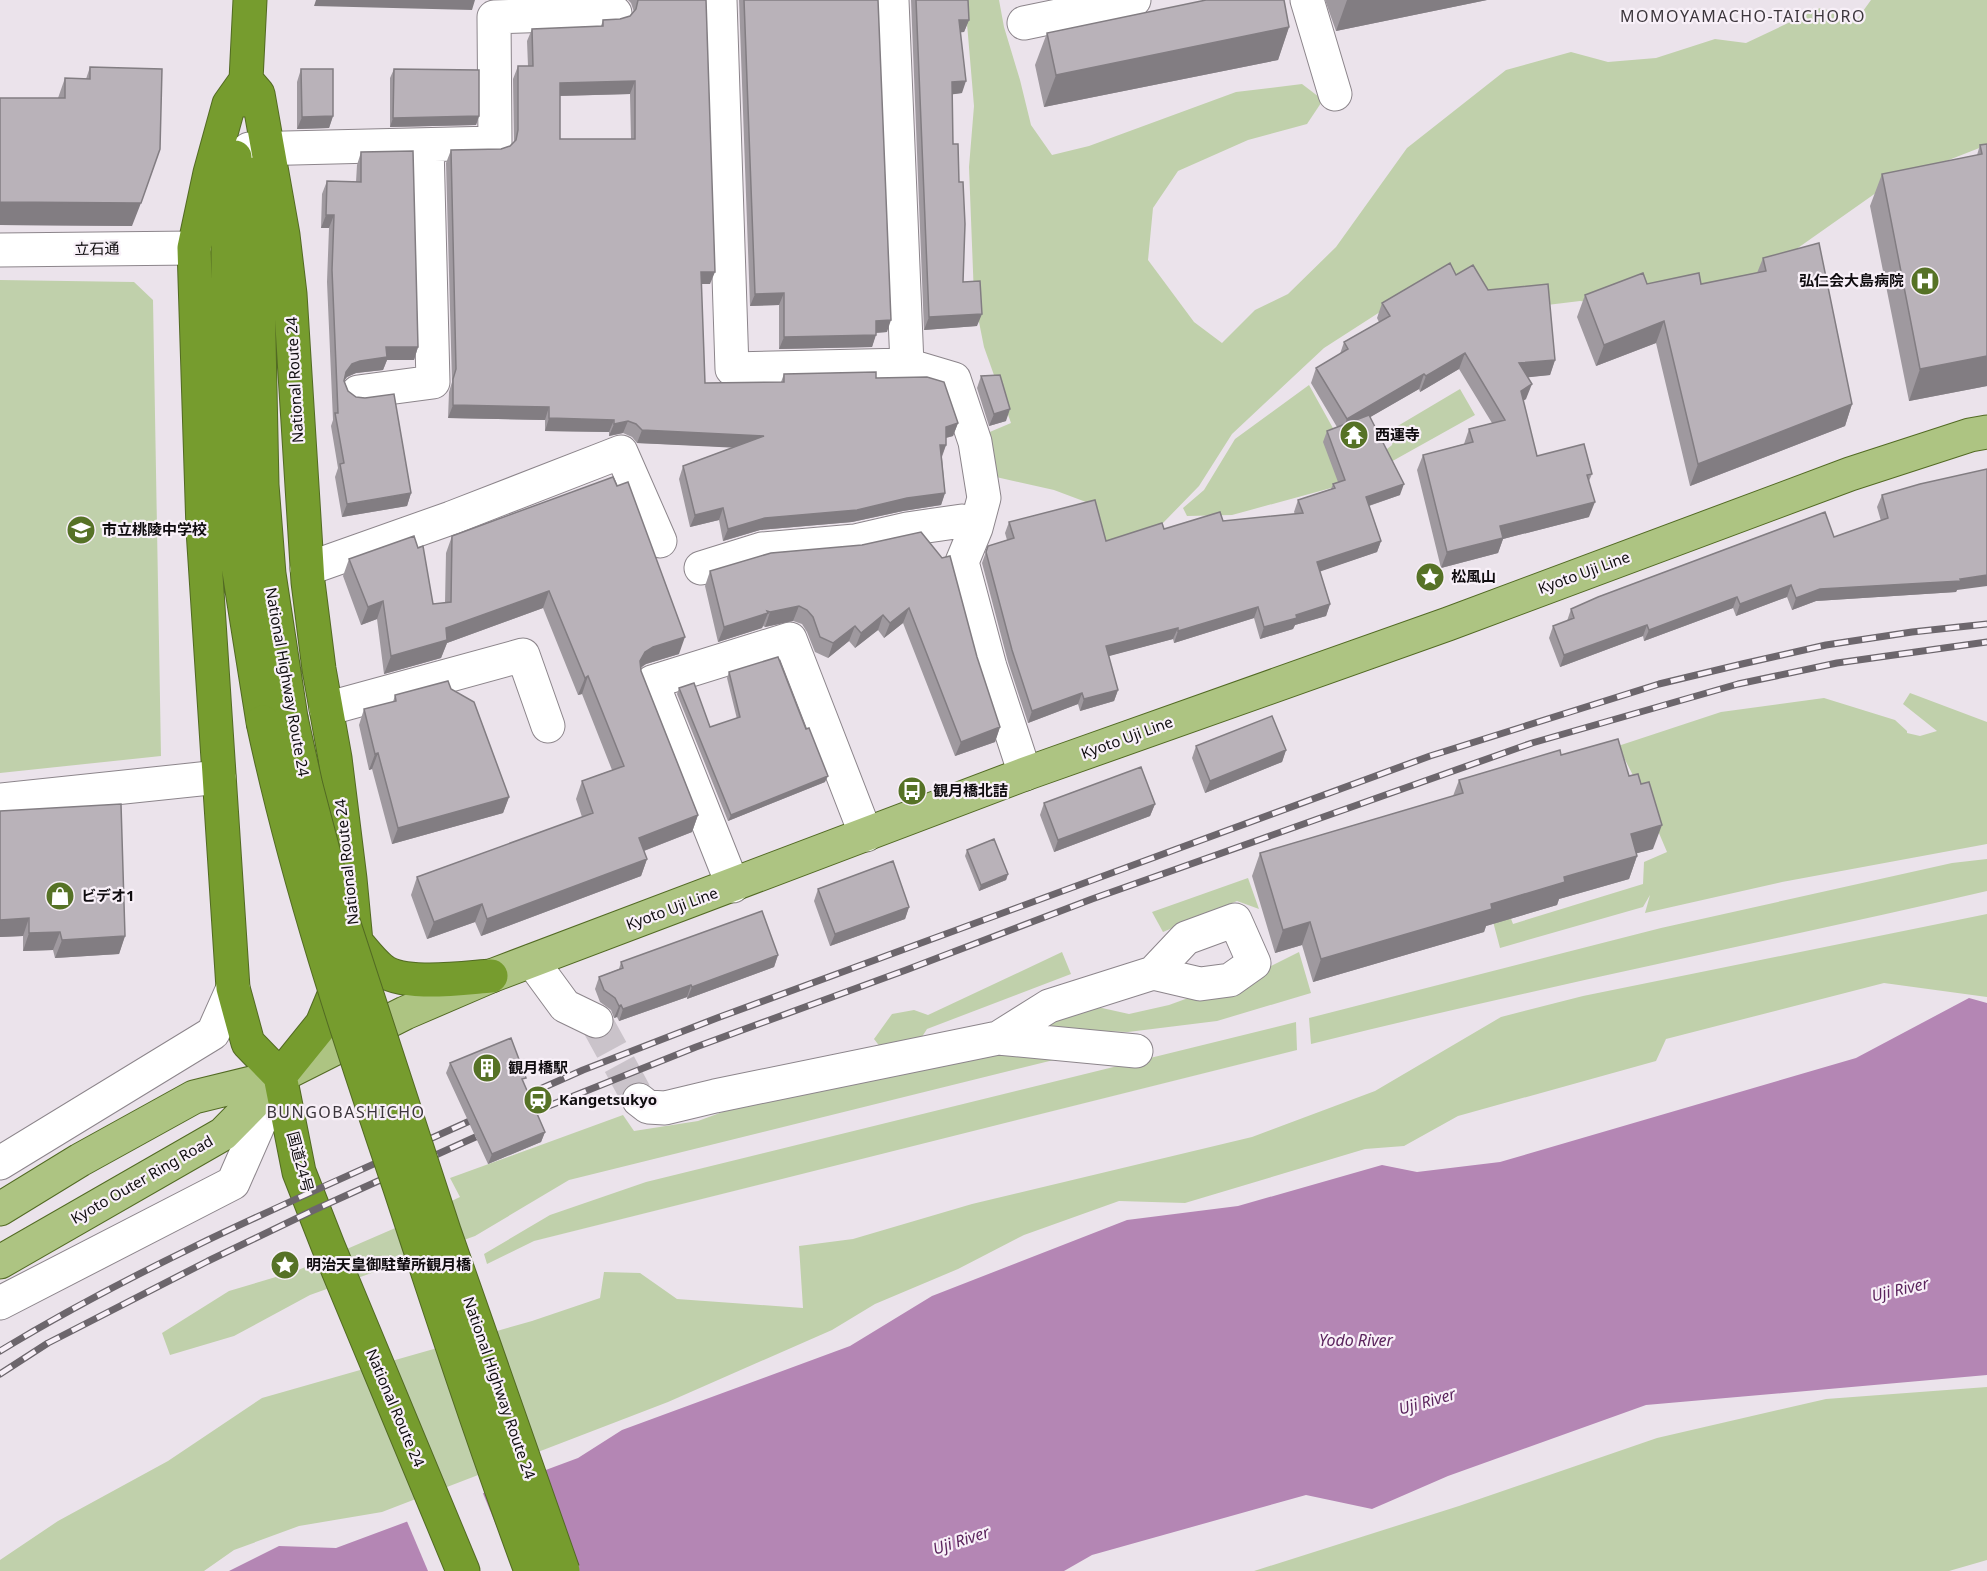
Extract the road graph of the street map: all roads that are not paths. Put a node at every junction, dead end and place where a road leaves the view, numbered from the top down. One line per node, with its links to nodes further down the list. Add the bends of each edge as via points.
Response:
1 (250, 0): 8 (highway, National Highway Route 24)
2 (720, 0): 15 (street, via 732,369)
3 (892, 0): 15 (street)
4 (1134, 0): 7 (street)
5 (1307, 0): 9 (street)
6 (615, 13): 11 (street, via 494,17 495,143)
7 (1024, 23)
8 (246, 80): 10 (highway, National Highway Route 24); 12 (highway, National Route 24, via 258,94); 13 (highway, via 229,104)
9 (1335, 94)
10 (244, 113): 12 (highway, National Highway Route 24); 23 (highway, National Highway Route 24, via 228,194 231,499 238,565)
11 (427, 145): 12 (street); 16 (street, via 433,382)
12 (258, 149): 21 (highway, National Route 24, via 283,235 290,294); 23 (highway, National Highway Route 24, via 262,485)
13 (194, 249): 14 (street, 立石通); 26 (highway, via 203,530)
14 (0, 250)
15 (907, 365): 18 (street, via 954,379 975,442 984,498)
16 (358, 392)
17 (1987, 432): 25 (main road, Kyoto Uji Line, via 1850,474 1448,624)
18 (976, 528): 20 (street, via 962,521 855,541 762,549); 25 (street, via 962,562 990,667)
19 (660, 541): 21 (street, via 621,452)
20 (701, 567)
21 (307, 569): 22 (highway, National Route 24)
22 (326, 709): 24 (street, via 523,655); 30 (highway, National Route 24)
23 (277, 720): 46 (highway, National Highway Route 24, bridge, via 273,767 311,914 493,1469); 47 (highway, National Highway Route 24, bridge, via 306,786 336,900 444,1231)
24 (548, 726)
25 (1025, 774): 28 (main road, Kyoto Uji Line)
26 (219, 777): 27 (street); 34 (highway)
27 (0, 800)
28 (866, 836): 29 (main road, Kyoto Uji Line); 29 (street, via 790,639 652,682)
29 (733, 886): 31 (main road, Kyoto Uji Line)
30 (356, 942): 33 (highway, via 382,970 398,978); 38 (highway, National Route 24, via 321,1024)
31 (532, 961): 33 (main road, Kyoto Uji Line); 35 (street, via 565,1006)
32 (1153, 973): 36 (street, via 1049,1006)
33 (491, 976): 38 (main road, Kyoto Uji Line, via 405,1013)
34 (233, 988): 38 (highway, via 248,1043); 40 (street, via 213,1033)
35 (596, 1021)
36 (998, 1038): 37 (street); 39 (street, via 665,1108 648,1107)
37 (1136, 1051)
38 (280, 1076): 41 (main road, via 194,1097); 42 (highway, 国道24号, via 300,1172); 43 (main road, Kyoto Outer Ring Road, via 223,1134); 44 (street, via 233,1183)
39 (639, 1100)
40 (0, 1163)
41 (0, 1209)
42 (328, 1246): 45 (highway, National Route 24)
43 (0, 1262)
44 (0, 1303)
45 (462, 1571)
46 (531, 1571)
47 (563, 1571)

